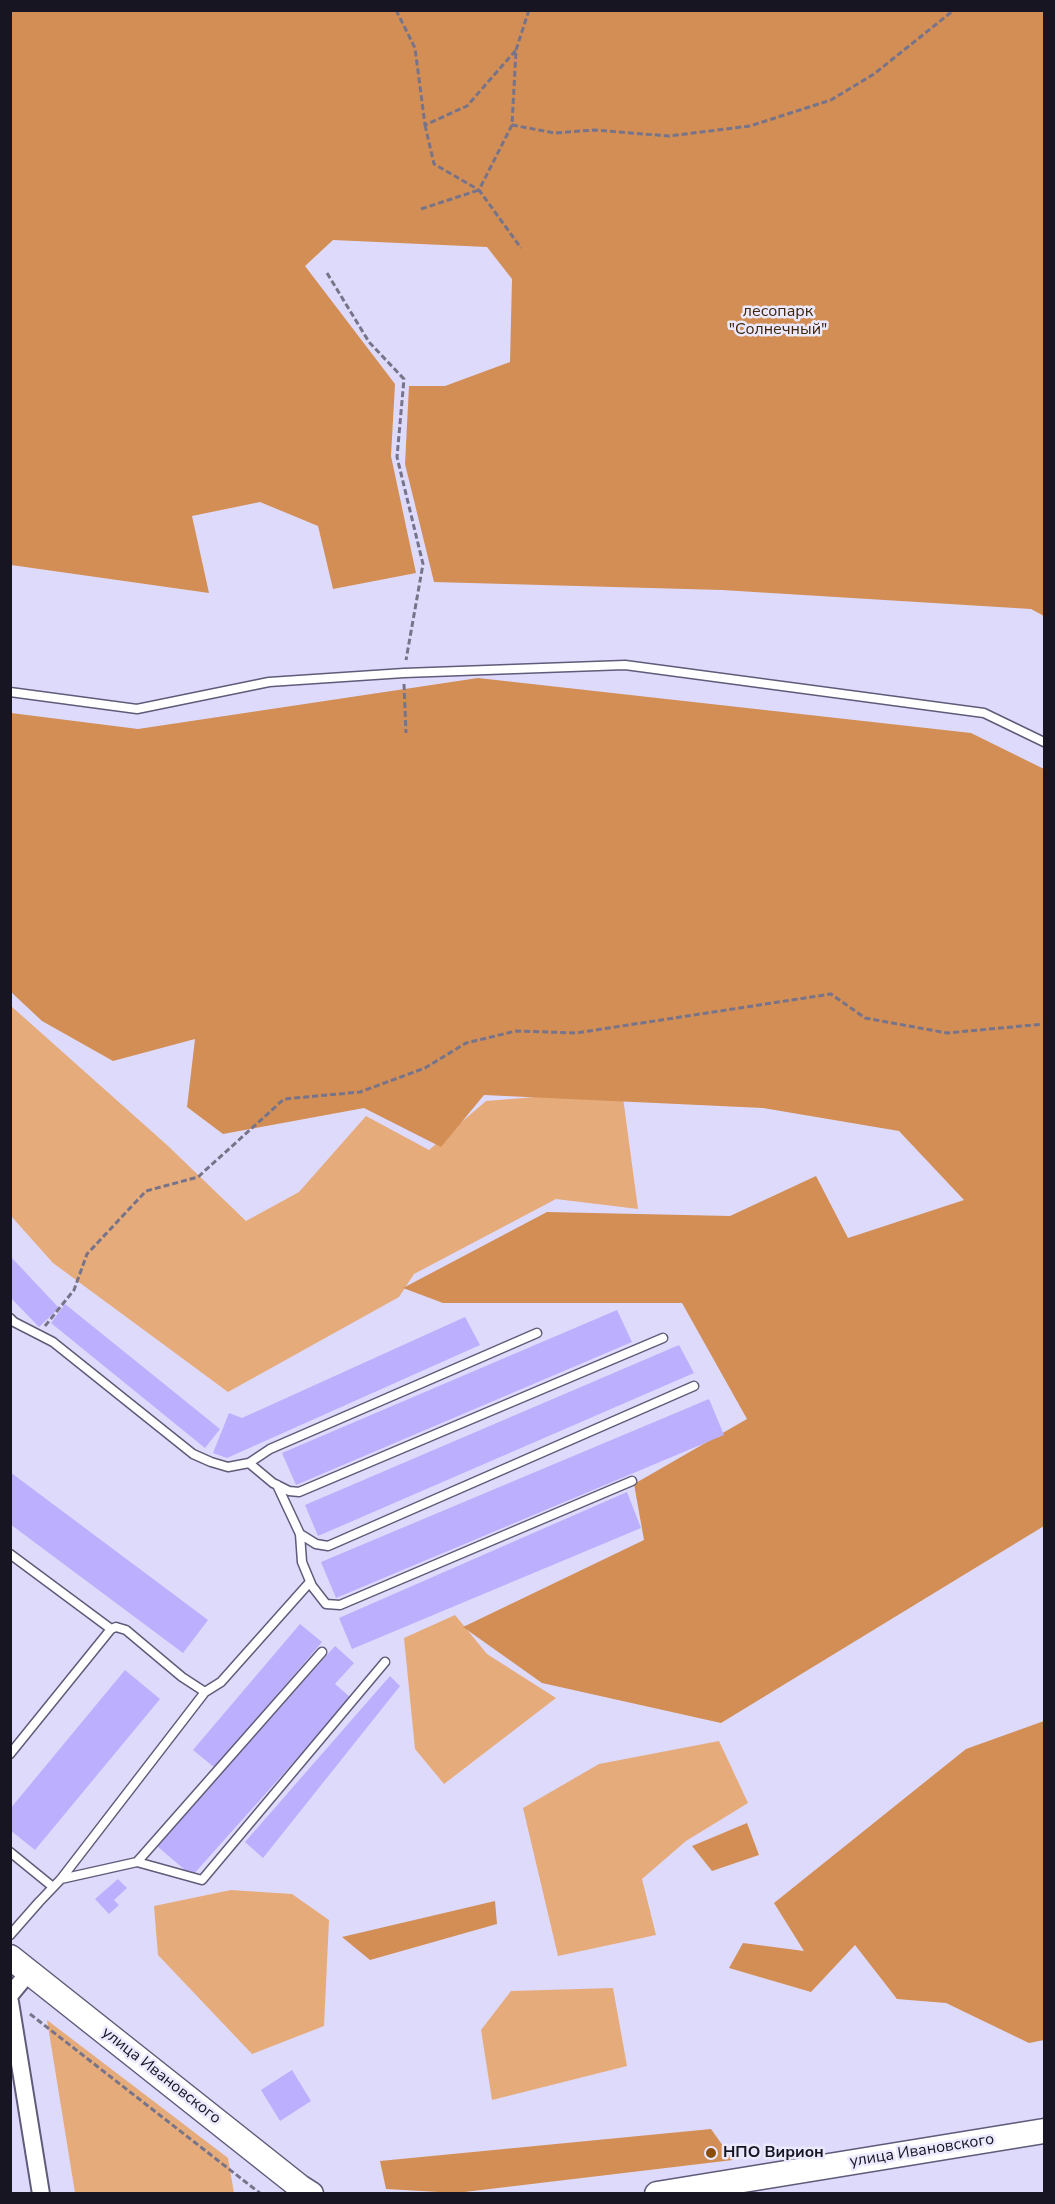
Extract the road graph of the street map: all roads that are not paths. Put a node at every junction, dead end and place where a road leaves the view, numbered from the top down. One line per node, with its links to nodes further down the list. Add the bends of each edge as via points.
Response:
1 (10, 692): 2 (lane, via 137,709 269,682 625,665 984,713)
2 (1044, 742)
3 (12, 1322): 7 (lane, via 53,1342 193,1454 228,1467)
4 (537, 1333): 7 (lane, via 270,1449)
5 (663, 1338): 9 (lane, via 299,1492)
6 (694, 1386): 10 (lane, via 328,1546)
7 (249, 1463): 9 (lane)
8 (632, 1481): 12 (lane, via 340,1605 327,1604)
9 (277, 1485): 10 (lane)
10 (300, 1534): 12 (lane, via 302,1562)
11 (10, 1554): 13 (lane)
12 (310, 1582): 16 (lane, via 221,1682)
13 (111, 1629): 16 (lane, via 126,1630); 17 (lane)
14 (322, 1652): 19 (lane)
15 (385, 1662): 19 (lane, via 202,1880)
16 (206, 1692): 20 (lane)
17 (10, 1754)
18 (10, 1852): 21 (lane)
19 (137, 1862): 20 (lane)
20 (61, 1879): 21 (lane)
21 (54, 1887): 22 (lane)
22 (10, 1935)
23 (10, 1958): 24 (main road, улица Ивановского)
24 (29, 1972): 25 (street); 29 (main road, улица Ивановского)
25 (10, 1995)
26 (18, 2006): 28 (street)
27 (1044, 2132): 30 (main road, улица Ивановского)
28 (41, 2193)
29 (311, 2193)
30 (657, 2193)

